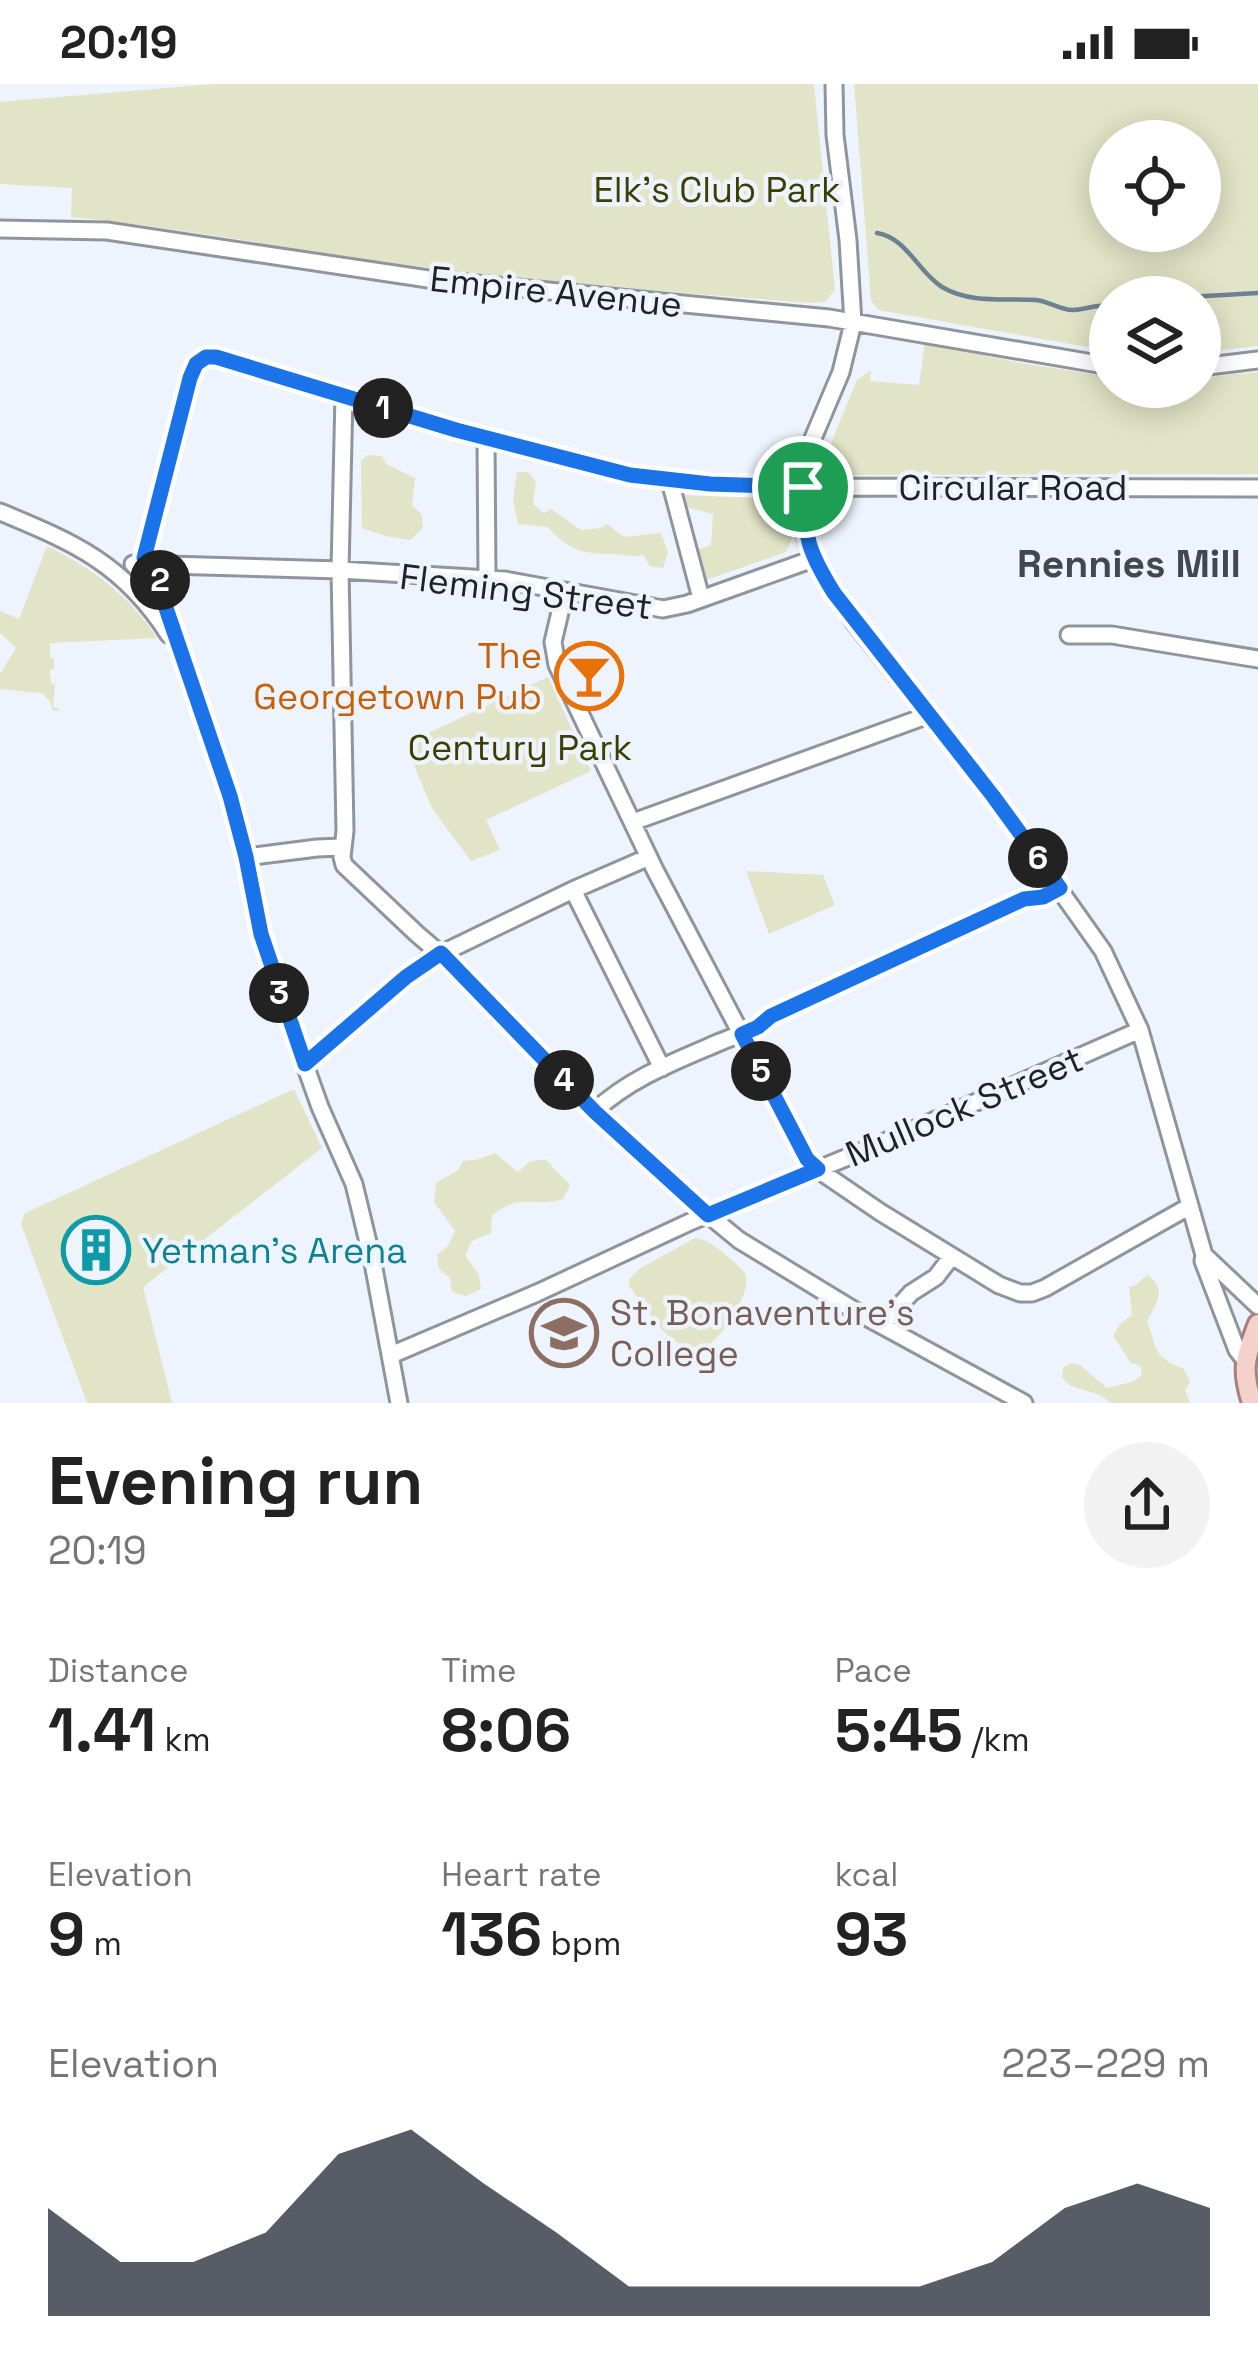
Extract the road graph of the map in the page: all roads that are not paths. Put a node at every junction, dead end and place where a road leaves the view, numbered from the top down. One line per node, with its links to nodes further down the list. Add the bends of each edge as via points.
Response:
1 (834, 84): 3 (street)
2 (0, 230): 3 (street, Empire Avenue, via 106,231 435,280)
3 (853, 322): 5 (street, Empire Avenue); 10 (street)
4 (1258, 360): 6 (street)
5 (1089, 362)
6 (1221, 365)
7 (344, 395): 8 (street, Circular Road); 14 (street, Circular Road, via 201,359); 16 (street)
8 (486, 439): 9 (street, Circular Road); 17 (street)
9 (670, 481): 10 (street, Circular Road); 19 (street)
10 (803, 487): 11 (street, Circular Road); 13 (street)
11 (1258, 488)
12 (0, 512): 15 (street)
13 (813, 559): 19 (street, Fleming Street); 23 (street)
14 (145, 562): 15 (street, Fleming Street); 16 (street, Fleming Street); 21 (street)
15 (108, 564): 21 (street)
16 (340, 570): 17 (street, Fleming Street); 25 (street)
17 (487, 579): 18 (street, Fleming Street)
18 (565, 591): 19 (street, Fleming Street, via 654,609); 24 (street, via 553,642 557,664)
19 (700, 598)
20 (1069, 635): 22 (street, via 1112,634)
21 (180, 652): 26 (street)
22 (1258, 659)
23 (929, 715): 24 (street); 28 (street)
24 (633, 822): 27 (street)
25 (342, 848): 26 (street); 30 (street, via 353,875)
26 (246, 857): 33 (street, via 261,934)
27 (650, 857): 29 (street); 32 (street)
28 (1060, 888): 31 (street, via 1103,951); 32 (street)
29 (573, 890): 30 (street); 34 (street)
30 (441, 953): 33 (street); 35 (street)
31 (1140, 1030): 36 (street, Mullock Street); 37 (street)
32 (742, 1034): 34 (street); 36 (street)
33 (305, 1064): 44 (street, via 354,1184)
34 (662, 1068): 35 (street)
35 (595, 1112): 38 (street)
36 (818, 1169): 38 (street, Mullock Street); 40 (street)
37 (1190, 1207): 39 (street); 40 (street, via 1033,1293 999,1285)
38 (708, 1215): 43 (street); 44 (street, Mullock Street)
39 (1204, 1255): 41 (street); 45 (street)
40 (952, 1256): 43 (street)
41 (1258, 1306)
42 (1258, 1324): 45 (main road)
43 (882, 1325): 46 (street)
44 (392, 1355): 47 (street)
45 (1244, 1359): 48 (main road)
46 (1015, 1401)
47 (399, 1403)
48 (1252, 1403)

